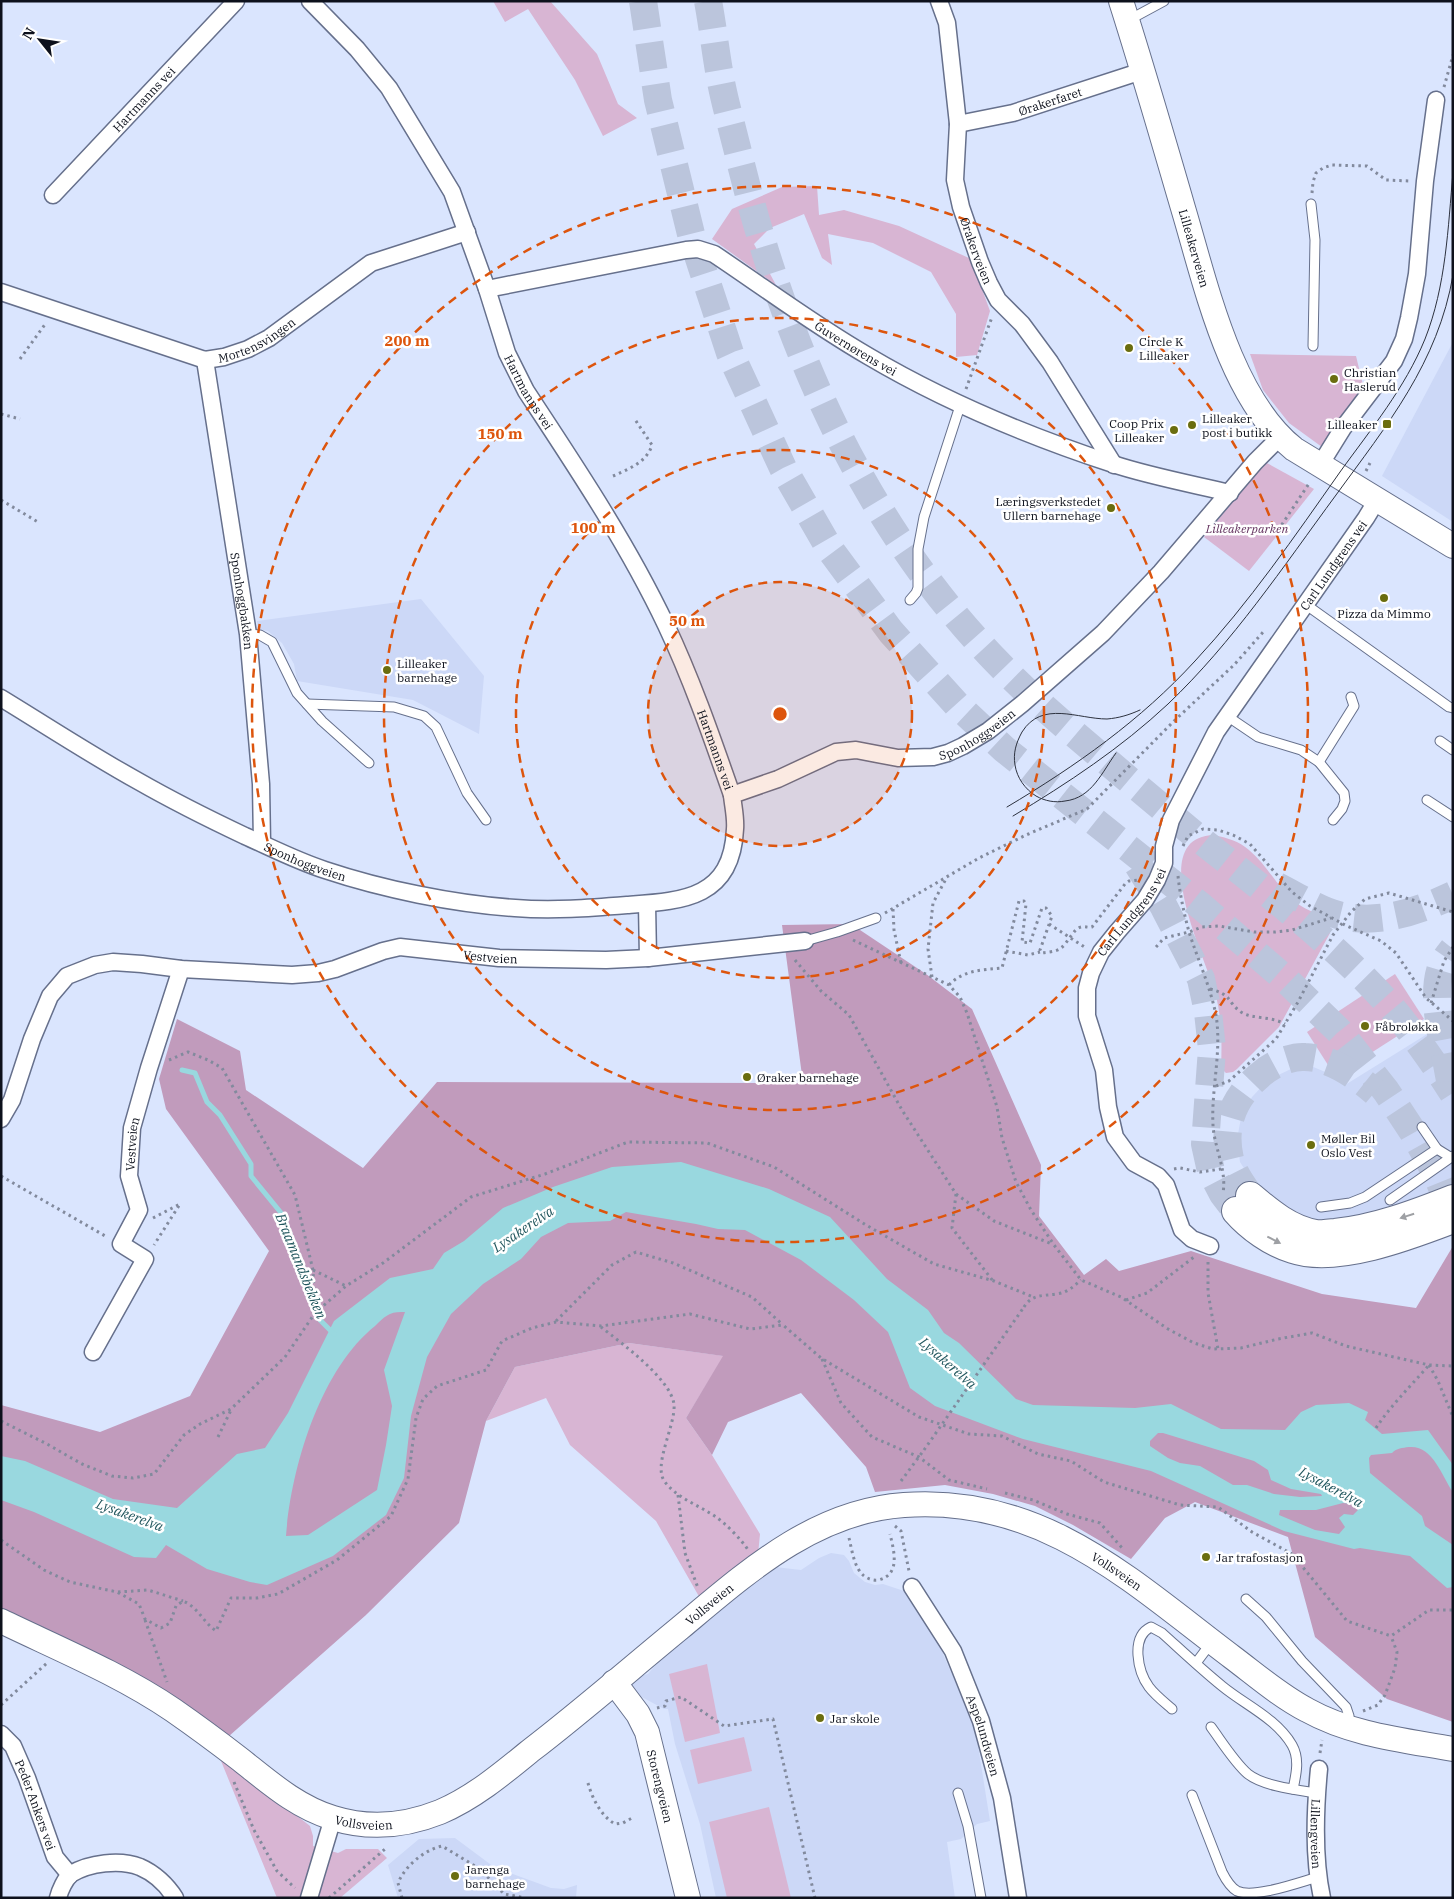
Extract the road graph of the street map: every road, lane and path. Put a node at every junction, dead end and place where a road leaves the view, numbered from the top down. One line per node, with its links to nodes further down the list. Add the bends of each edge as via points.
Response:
1 (236, 1): 11 (street, Hartmanns vei)
2 (310, 1): 13 (street, Hartmanns vei, via 357,48 389,88 452,192)
3 (939, 1): 9 (street, Ørakerveien, via 947,23)
4 (1164, 1): 5 (lane)
5 (1124, 11): 7 (main road, Lilleakerveien)
6 (1453, 55): 8 (path, via 1443,90)
7 (1142, 71): 9 (street, Ørakerfaret, via 1013,113); 25 (main road, Lilleakerveien, via 1221,331 1250,395)
8 (1436, 100): 10 (street)
9 (958, 124): 16 (street, Ørakerveien, via 955,180 961,208 982,268)
10 (1425, 181): 12 (path, via 1386,180 1368,166 1332,165 1316,173); 28 (street, via 1417,274 1404,339 1394,361)
11 (52, 195)
12 (1311, 204): 18 (lane, via 1315,240)
13 (467, 232): 14 (street, Hartmanns vei); 20 (street, Mortensvingen, via 371,263 269,338 224,358)
14 (487, 289): 21 (street, Guvernørens vei, via 686,250 706,250 866,355); 50 (street, Hartmanns vei, via 508,353 526,391 596,498 666,625)
15 (1, 292): 17 (street, Mortensvingen)
16 (998, 300): 21 (path); 27 (street, Ørakerveien, via 1022,324 1050,362)
17 (55, 310): 19 (path); 20 (street, Mortensvingen)
18 (1312, 346)
19 (20, 359)
20 (205, 360): 40 (street, Sponhoggbakken)
21 (961, 403): 27 (street, Guvernørens vei, via 1009,426); 37 (lane, via 924,518 918,549 918,588)
22 (1, 414): 24 (path)
23 (634, 418): 30 (path, via 652,444 650,452 633,468)
24 (20, 419)
25 (1280, 438): 28 (main road, Lilleakerveien); 31 (street, Sponhoggveien)
26 (1370, 463): 29 (path)
27 (1114, 465): 31 (street, Guvernørens vei)
28 (1316, 472): 33 (main road, Lilleakerveien); 35 (path, via 1277,532)
29 (1366, 472)
30 (613, 476)
31 (1230, 492): 50 (street, Sponhoggveien, via 1103,633 988,731 956,749 933,757 898,758 856,750 836,752 778,779)
32 (1, 500): 34 (path)
33 (1377, 500): 36 (main road, Lilleakerveien); 38 (street, Carl Lundgrens vei)
34 (38, 522)
35 (1281, 534)
36 (1453, 546)
37 (910, 600)
38 (1305, 604): 44 (lane); 45 (street, Carl Lundgrens vei)
39 (1270, 624): 58 (path, via 1234,665 1087,809 1026,835)
40 (248, 634): 43 (lane, via 260,635 272,642 297,693); 55 (street, Sponhoggbakken)
41 (1351, 697): 48 (lane, via 1354,706)
42 (1, 698): 55 (street, Sponhoggveien, via 136,780)
43 (307, 704): 49 (lane); 53 (lane, via 394,707 424,716 436,727 467,793)
44 (1452, 710)
45 (1227, 716): 48 (lane, via 1258,737 1301,750); 59 (street, Carl Lundgrens vei, via 1171,820 1164,846 1164,863)
46 (1440, 740): 47 (lane)
47 (1453, 750)
48 (1319, 762): 54 (lane, via 1344,793 1342,809)
49 (369, 764)
50 (732, 795): 60 (street, Sponhoggveien, via 735,828 724,872 706,890 693,896)
51 (1427, 800): 52 (lane)
52 (1453, 817)
53 (486, 820)
54 (1333, 820)
55 (262, 844): 60 (street, Sponhoggveien, via 326,871 466,903 544,909)
56 (1180, 851): 64 (path, via 1188,836 1203,829 1233,835 1250,844 1292,892)
57 (1178, 874): 68 (path)
58 (948, 876): 61 (path); 80 (path, via 933,903 928,949)
59 (1157, 880): 69 (path, via 1128,882 1092,927 1079,928); 93 (street, Carl Lundgrens vei, via 1145,900 1101,952 1087,988 1086,1003 1104,1070 1115,1136 1134,1163)
60 (647, 904): 76 (street)
61 (892, 909): 63 (path); 78 (path)
62 (1453, 912): 66 (path, via 1390,894 1365,899)
63 (876, 918): 67 (lane)
64 (1332, 918): 66 (path); 68 (path, via 1275,932 1210,926)
65 (1049, 924): 69 (path); 74 (path, via 1052,914 1045,907 1041,910 1030,943 1022,942 1026,904 1019,901); 75 (path)
66 (1342, 924): 83 (path, via 1381,941 1396,953); 85 (path)
67 (837, 932): 70 (lane); 78 (path)
68 (1189, 932): 72 (path, via 1164,938); 82 (path)
69 (1071, 938): 71 (path); 75 (path, via 1059,949)
70 (805, 942): 76 (street, Vestveien)
71 (1077, 942)
72 (1156, 947)
73 (1453, 947): 83 (path, via 1444,961)
74 (1006, 951): 75 (path, via 1028,955); 81 (path, via 1002,968 976,971)
75 (1040, 952)
76 (648, 958): 79 (street, Vestveien, via 499,958 400,947 318,973 268,975)
77 (795, 960): 94 (path, via 821,991 849,1015 902,1110)
78 (902, 963): 80 (path)
79 (181, 969): 86 (street, Vestveien); 87 (street, Vestveien, via 113,962 68,976 50,996 41,1015 12,1100)
80 (932, 978): 81 (path)
81 (949, 985): 101 (path, via 960,997 967,1013 997,1107 1002,1138 1016,1182)
82 (1210, 990): 85 (path, via 1229,997 1248,1016 1271,1018); 85 (path, via 1218,1042 1216,1086 1230,1081 1261,1054)
83 (1431, 1003): 84 (path)
84 (1453, 1020)
85 (1285, 1024)
86 (149, 1068): 98 (street, Vestveien, via 132,1128 129,1154 129,1176); 104 (path, via 162,1067 172,1057 188,1052 222,1068 295,1195)
87 (1, 1119)
88 (1422, 1128): 89 (lane)
89 (1437, 1149): 90 (lane); 97 (lane, via 1365,1197 1350,1204)
90 (1452, 1157): 96 (lane)
91 (1221, 1169): 93 (path, via 1200,1172 1175,1168)
92 (1, 1176): 100 (path)
93 (1162, 1179): 102 (street, via 1182,1230 1192,1239)
94 (956, 1194): 101 (path, via 994,1221); 106 (path, via 952,1228)
95 (1453, 1199): 99 (highway, one-way to 99, via 1392,1221 1346,1232 1316,1234 1243,1203 1245,1221 1269,1238 1293,1250 1319,1253 1349,1251)
96 (1390, 1200)
97 (1321, 1207)
98 (139, 1210): 100 (street); 103 (path, via 154,1219 180,1204)
99 (1453, 1220)
100 (121, 1244): 103 (street)
101 (1054, 1245): 105 (path)
102 (1210, 1246): 109 (path, via 1146,1293)
103 (145, 1259): 114 (street)
104 (313, 1270): 107 (path); 110 (path)
105 (1081, 1280): 108 (path, via 1071,1290); 109 (path)
106 (994, 1281): 107 (path, via 934,1264 774,1167 707,1143 628,1142 546,1174 472,1196 383,1263); 108 (path)
107 (346, 1286): 110 (path)
108 (1033, 1297): 123 (path, bridge)
109 (1126, 1300): 116 (path, via 1185,1339 1213,1349 1241,1348 1312,1333 1346,1346)
110 (315, 1314): 118 (path, via 285,1357)
111 (556, 1322): 112 (path, via 612,1265 636,1252 673,1262 752,1298); 113 (path); 139 (path, via 502,1341 486,1370 437,1386 423,1400 416,1418 408,1478 391,1516 338,1560 278,1594 231,1598 216,1631 207,1625 193,1605)
112 (782, 1324): 113 (path, via 750,1329 690,1314); 115 (path)
113 (601, 1326): 127 (path, via 648,1365 665,1384 674,1404 660,1465 663,1481)
114 (93, 1352)
115 (821, 1358): 123 (path, via 841,1403 872,1437); 144 (path, via 919,1418 969,1434 1002,1436 1038,1454 1071,1461 1104,1482 1180,1506 1218,1507 1252,1532 1292,1554 1347,1621)
116 (1429, 1365): 117 (path); 119 (path); 121 (path, via 1388,1409)
117 (1453, 1366)
118 (231, 1409): 120 (path, via 184,1435 154,1474 133,1478 112,1476 82,1464); 122 (path)
119 (1453, 1417)
120 (1, 1420)
121 (1376, 1428)
122 (218, 1437)
123 (919, 1457): 124 (path); 125 (path, via 949,1480)
124 (901, 1481)
125 (991, 1490)
126 (1000, 1491): 135 (path, via 1100,1523 1123,1549 1131,1566)
127 (678, 1495): 134 (path, via 717,1518 745,1546); 140 (path, via 685,1553)
128 (888, 1527): 136 (path, via 894,1526 902,1531)
129 (890, 1534): 131 (path, via 894,1568 888,1576 875,1580 864,1577 858,1568)
130 (857, 1535): 131 (path)
131 (849, 1538): 133 (path)
132 (1, 1540): 137 (path, via 44,1570 70,1582)
133 (842, 1541)
134 (757, 1565): 135 (main road, Vollsveien, via 811,1531 838,1519 885,1507 936,1504 975,1508 1028,1523 1081,1547); 140 (main road, Vollsveien)
135 (1126, 1577): 145 (main road, Vollsveien)
136 (912, 1587): 179 (street, Aspelundveien, via 953,1650 981,1721 1002,1798)
137 (117, 1592): 139 (path, via 148,1590); 142 (path, via 139,1604)
138 (1246, 1599): 153 (lane, via 1346,1707)
139 (183, 1601): 142 (path, via 176,1606 170,1623 161,1628)
140 (705, 1607): 148 (main road, Vollsveien)
141 (1453, 1610): 144 (path, via 1429,1610)
142 (145, 1619): 152 (path, via 165,1674)
143 (1, 1621): 146 (main road, Vollsveien)
144 (1391, 1636): 153 (path, via 1397,1652 1385,1695 1378,1705)
145 (1212, 1642): 147 (lane); 153 (main road, Vollsveien, via 1291,1701)
146 (60, 1650): 149 (path); 152 (main road, Vollsveien)
147 (1196, 1663): 151 (lane, via 1156,1628 1145,1630 1141,1637 1137,1654 1145,1678); 160 (lane, via 1260,1713 1293,1746 1297,1763)
148 (614, 1682): 164 (main road, Vollsveien, via 501,1775 456,1805 437,1814 394,1825 355,1824); 176 (main road, Storengveien, via 647,1732)
149 (1, 1705)
150 (665, 1706): 177 (path, via 666,1701 681,1698 724,1726 773,1719)
151 (1172, 1709)
152 (173, 1710): 164 (main road, Vollsveien, via 295,1801)
153 (1341, 1721): 156 (main road, Vollsveien, via 1386,1737); 157 (path, via 1323,1734)
154 (1211, 1728): 160 (lane, via 1249,1774)
155 (1, 1734): 167 (street, Peder Ankers vei, via 13,1746 27,1778 54,1858)
156 (1453, 1749)
157 (1319, 1769): 162 (street, Lillengveien)
158 (233, 1779): 169 (path, via 254,1830 277,1871)
159 (588, 1783): 165 (path, via 606,1819 615,1824)
160 (1293, 1790): 162 (lane)
161 (958, 1793): 178 (lane, via 968,1826)
162 (1316, 1793): 168 (street, Lillengveien)
163 (1192, 1796): 168 (lane, via 1222,1872 1236,1891 1251,1894)
164 (333, 1818): 169 (street)
165 (632, 1818)
166 (385, 1846): 173 (path)
167 (70, 1875): 171 (street); 172 (street, via 91,1866 120,1862 139,1866 156,1876)
168 (1318, 1877): 180 (street, Lillengveien)
169 (304, 1894)
170 (502, 1896): 174 (path, via 480,1869 442,1846 406,1868 398,1883); 175 (path)
171 (58, 1898)
172 (175, 1898)
173 (329, 1898)
174 (402, 1898)
175 (524, 1898)
176 (688, 1898)
177 (815, 1898)
178 (981, 1898)
179 (1018, 1898)
180 (1322, 1898)

